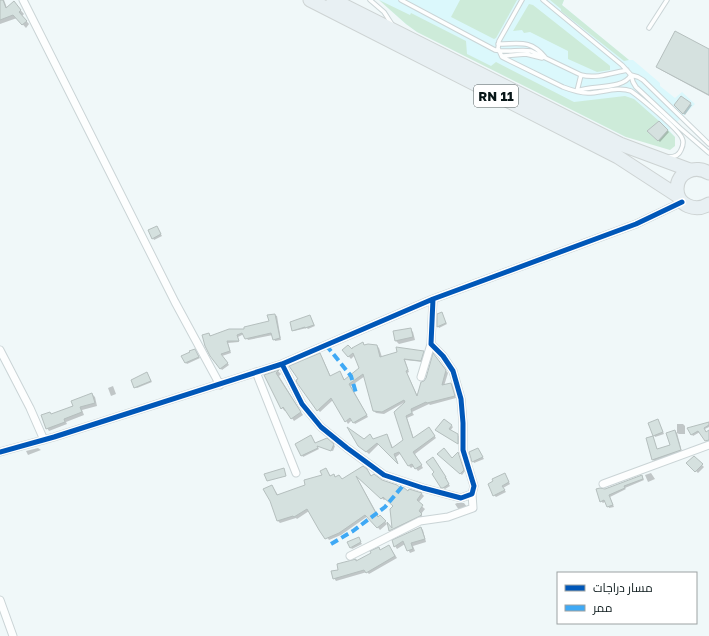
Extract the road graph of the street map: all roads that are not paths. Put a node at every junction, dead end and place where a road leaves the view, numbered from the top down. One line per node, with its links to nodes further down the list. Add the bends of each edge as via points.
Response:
1 (23, 0): 32 (street, via 175,302)
2 (310, 0): 24 (highway, RN 11, via 618,157)
3 (333, 0): 10 (highway, RN 11)
4 (370, 0): 10 (lane, via 384,12)
5 (401, 0): 12 (lane)
6 (522, 0): 11 (lane)
7 (543, 0): 15 (lane)
8 (667, 0): 9 (lane)
9 (649, 28)
10 (396, 32): 19 (highway, RN 11)
11 (498, 44): 12 (lane); 14 (lane, via 532,45)
12 (499, 51): 13 (lane); 14 (lane, via 526,50)
13 (502, 56): 14 (lane, via 526,54); 18 (lane)
14 (547, 59): 16 (lane)
15 (627, 70): 16 (lane, via 594,77); 17 (lane)
16 (580, 75): 18 (lane)
17 (631, 75): 18 (lane, via 627,81 620,84); 20 (lane, via 643,80); 21 (lane, via 636,87)
18 (576, 91): 19 (lane, via 631,91 682,136 683,145 676,156 667,157)
19 (620, 144): 22 (highway, RN 11)
20 (709, 144)
21 (709, 153)
22 (690, 170): 23 (highway); 24 (highway, via 683,174 679,181 677,188)
23 (709, 173)
24 (680, 199): 25 (highway, via 688,207); 26 (street, via 636,224)
25 (707, 206)
26 (433, 299): 27 (street); 29 (street)
27 (431, 344): 31 (street); 38 (street, via 453,371 461,399 463,450 474,486)
28 (0, 350): 33 (street)
29 (282, 364): 30 (street); 38 (street, via 302,404 321,427 384,475 461,498)
30 (256, 372): 32 (street); 36 (street)
31 (421, 377)
32 (220, 384): 33 (street)
33 (44, 440): 35 (street)
34 (709, 445): 37 (street)
35 (0, 452)
36 (296, 473)
37 (603, 484)
38 (472, 494): 39 (street, via 473,508 448,517 420,521)
39 (350, 556)
40 (0, 600): 41 (street)
41 (13, 636)

